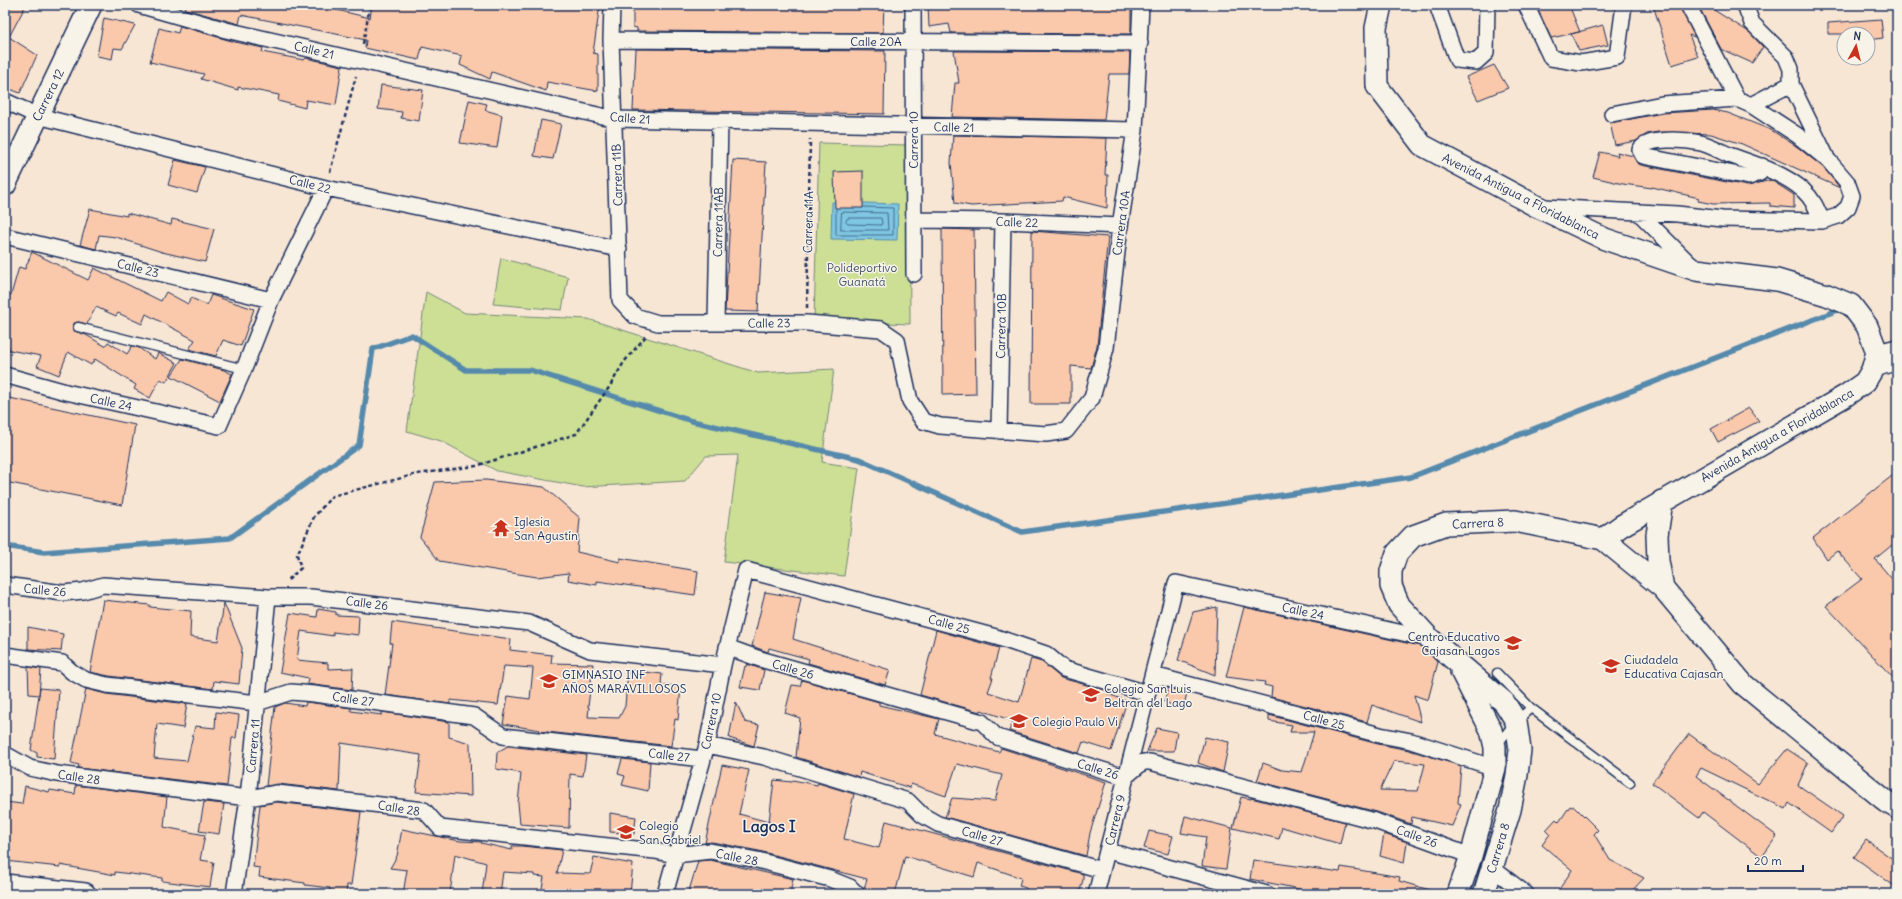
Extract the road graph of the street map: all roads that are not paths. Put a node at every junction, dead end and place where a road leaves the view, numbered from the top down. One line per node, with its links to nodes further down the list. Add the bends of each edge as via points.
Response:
1 (91, 5): 21 (street, Carrera 12)
2 (139, 5): 22 (street, Calle 21, via 226,30)
3 (612, 5): 13 (street, Carrera 11B)
4 (913, 5): 14 (street, Carrera 10)
5 (1141, 5): 15 (street, Carrera 10A)
6 (1381, 5): 30 (street, Avenida Antigua a Floridablanca, via 1376,28 1377,86 1422,145)
7 (1437, 5): 8 (street, via 1457,60 1476,62 1486,53)
8 (1487, 5)
9 (1526, 5): 10 (street, via 1551,58 1581,63 1618,57)
10 (1624, 5)
11 (1688, 5): 17 (street)
12 (1745, 5): 16 (street, via 1752,23 1786,57 1791,69)
13 (611, 40): 14 (street, Calle 20A); 22 (street, Carrera 11B)
14 (914, 41): 15 (street, Calle 20A); 24 (street, Carrera 10)
15 (1140, 43): 25 (street, Carrera 10A)
16 (1791, 84): 19 (street); 26 (street)
17 (1737, 99): 19 (street); 20 (street, via 1662,104)
18 (5, 101): 21 (street, Calle 22)
19 (1751, 105): 26 (street, via 1797,135)
20 (1612, 114)
21 (38, 116): 28 (street, Carrera 12); 29 (street, Calle 22)
22 (615, 119): 23 (street, Calle 21); 37 (street, Carrera 11B)
23 (720, 121): 24 (street, Calle 21); 42 (street, Carrera 11AB)
24 (913, 126): 25 (street, Calle 21); 32 (street, Carrera 10)
25 (1134, 130): 35 (street, Carrera 10A)
26 (1829, 161): 34 (street, via 1847,182 1852,196 1848,207 1838,216)
27 (1762, 166): 27 (street, via 1701,143 1668,140 1651,142 1640,150 1643,156 1748,177 1760,173); 34 (street, via 1801,189 1811,198)
28 (5, 185)
29 (326, 188): 37 (street, Calle 22); 40 (street)
30 (1536, 206): 31 (street); 38 (street, Avenida Antigua a Floridablanca, via 1605,239)
31 (1638, 212): 34 (street, via 1722,219); 38 (street)
32 (914, 220): 33 (street, Calle 22); 39 (street, Carrera 10)
33 (1003, 221): 35 (street, Calle 22); 49 (street, Carrera 10B)
34 (1822, 221)
35 (1120, 226): 49 (street, Carrera 10A, via 1106,348 1092,398 1066,431 1046,434)
36 (5, 236): 40 (street, Calle 23)
37 (619, 249): 41 (street, Carrera 11B, via 620,300 635,316)
38 (1696, 270): 45 (street, Avenida Antigua a Floridablanca, via 1777,280 1827,295 1850,305 1867,326)
39 (914, 274)
40 (271, 300): 47 (street)
41 (658, 323): 42 (street, Calle 23)
42 (716, 323): 49 (street, Calle 23, via 807,322 881,329 896,340 910,401 924,422 940,426)
43 (78, 327): 47 (lane)
44 (1897, 347): 45 (street)
45 (1875, 361): 46 (street); 50 (street, Avenida Antigua a Floridablanca, via 1864,382 1845,396)
46 (1897, 362)
47 (244, 369): 48 (street, Calle 24, via 219,426 66,392)
48 (5, 375)
49 (999, 431)
50 (1662, 501): 51 (street); 55 (street, via 1657,535)
51 (1603, 540): 55 (street, Carrera 8); 57 (street, Carrera 8, via 1515,521 1446,524 1413,536 1397,553 1391,571 1391,586 1399,605)
52 (746, 570): 58 (street, Carrera 10); 63 (street, Calle 25, via 996,637 1046,654 1064,669)
53 (1176, 583): 57 (street, Calle 24); 62 (street, Carrera 9)
54 (5, 585): 56 (street, Calle 26, via 63,593 103,584)
55 (1663, 588): 75 (street, via 1743,684)
56 (268, 597): 60 (street, Calle 26, via 311,597 529,623 590,650); 64 (street, Carrera 11)
57 (1430, 639): 65 (street, Carrera 8, via 1455,660)
58 (727, 647): 60 (street, Carrera 10); 72 (street, Calle 26, via 760,659 982,722 997,737)
59 (5, 655): 64 (street, Calle 27, via 62,663 86,680 107,685)
60 (723, 665): 69 (street, Carrera 10)
61 (1497, 673): 65 (lane)
62 (1153, 675): 63 (street, Carrera 9); 71 (street, Calle 25, via 1411,741)
63 (1147, 693): 72 (street, Carrera 9)
64 (257, 703): 69 (street, Calle 27, via 291,692 314,694 474,716 503,736); 74 (street, Carrera 11)
65 (1499, 706): 66 (lane); 67 (street, Carrera 8); 68 (street, Carrera 8, via 1491,730)
66 (1531, 708): 67 (lane); 73 (lane)
67 (1516, 722): 68 (lane); 79 (street, Carrera 8, via 1520,750 1517,775 1510,810)
68 (1495, 748): 71 (street, Carrera 8)
69 (705, 752): 77 (street, Carrera 10); 80 (street, Calle 27, via 764,756 908,801 922,815 938,824)
70 (5, 754): 74 (street, Calle 28, via 30,768 57,774)
71 (1495, 768): 78 (street, Carrera 8)
72 (1125, 777): 76 (street, Carrera 9); 78 (street, Calle 26, via 1143,762 1150,762 1375,821)
73 (1630, 783)
74 (248, 798): 77 (street, Calle 28, via 277,793 424,810 440,828); 84 (street, Carrera 11)
75 (1897, 808)
76 (1108, 851): 80 (street, Carrera 9); 88 (street)
77 (675, 855): 85 (street, Carrera 10); 86 (street, Calle 28, via 710,851 757,860 830,879 850,887)
78 (1471, 856): 89 (street, Carrera 8)
79 (1492, 868): 90 (street, Carrera 8); 91 (street)
80 (1102, 870): 87 (street, Carrera 9)
81 (5, 884): 82 (street)
82 (28, 891): 83 (street)
83 (86, 894)
84 (234, 894)
85 (665, 894)
86 (857, 894)
87 (1096, 894)
88 (1267, 894)
89 (1458, 894)
90 (1484, 894)
91 (1526, 894)

